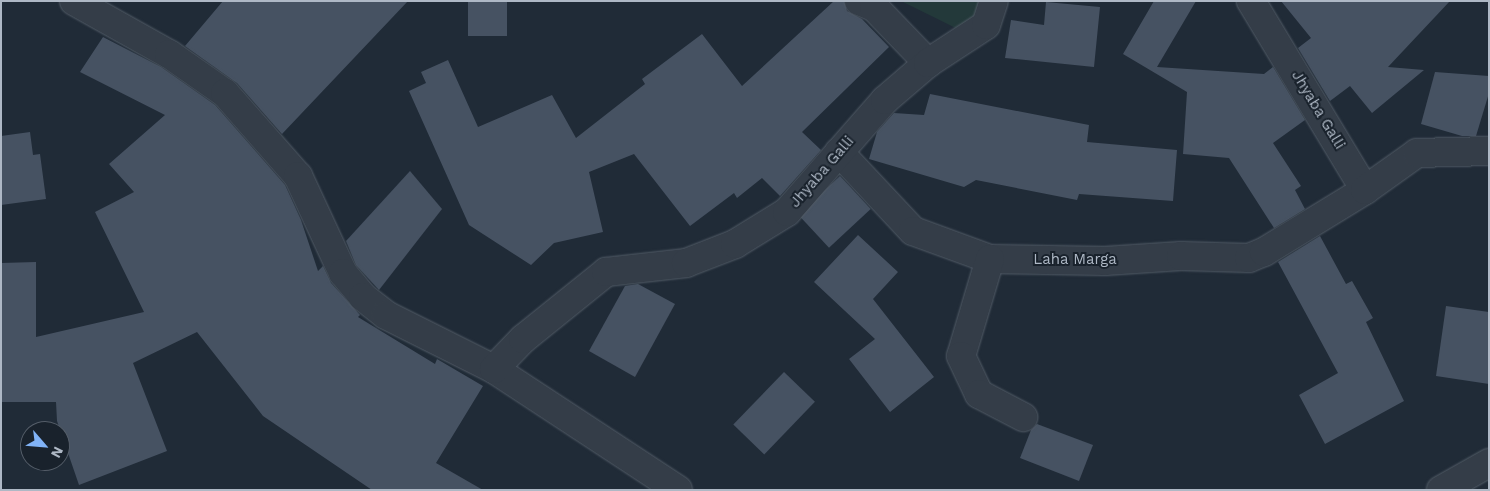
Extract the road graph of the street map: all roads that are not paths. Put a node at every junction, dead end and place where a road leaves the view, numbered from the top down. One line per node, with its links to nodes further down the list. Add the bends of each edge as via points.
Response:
1 (74, 1): 10 (street, via 169,54 225,93 298,176 344,273 363,297 386,315)
2 (859, 1): 5 (street, via 874,7)
3 (994, 1): 5 (street, Jhyaba Galli, via 986,25)
4 (1252, 1): 8 (street, Jhyaba Galli)
5 (928, 63): 7 (street, Jhyaba Galli, via 885,100)
6 (1489, 151): 8 (street, via 1417,153)
7 (839, 152): 9 (street, Laha Marga, via 913,231); 10 (street, Jhyaba Galli, via 787,212 735,244 686,263 606,272 523,339)
8 (1365, 190): 9 (street, Laha Marga, via 1250,258)
9 (990, 259): 11 (street, via 961,356 979,394)
10 (494, 369): 13 (street)
11 (1023, 417)
12 (1489, 464): 14 (street)
13 (678, 490)
14 (1441, 490)

